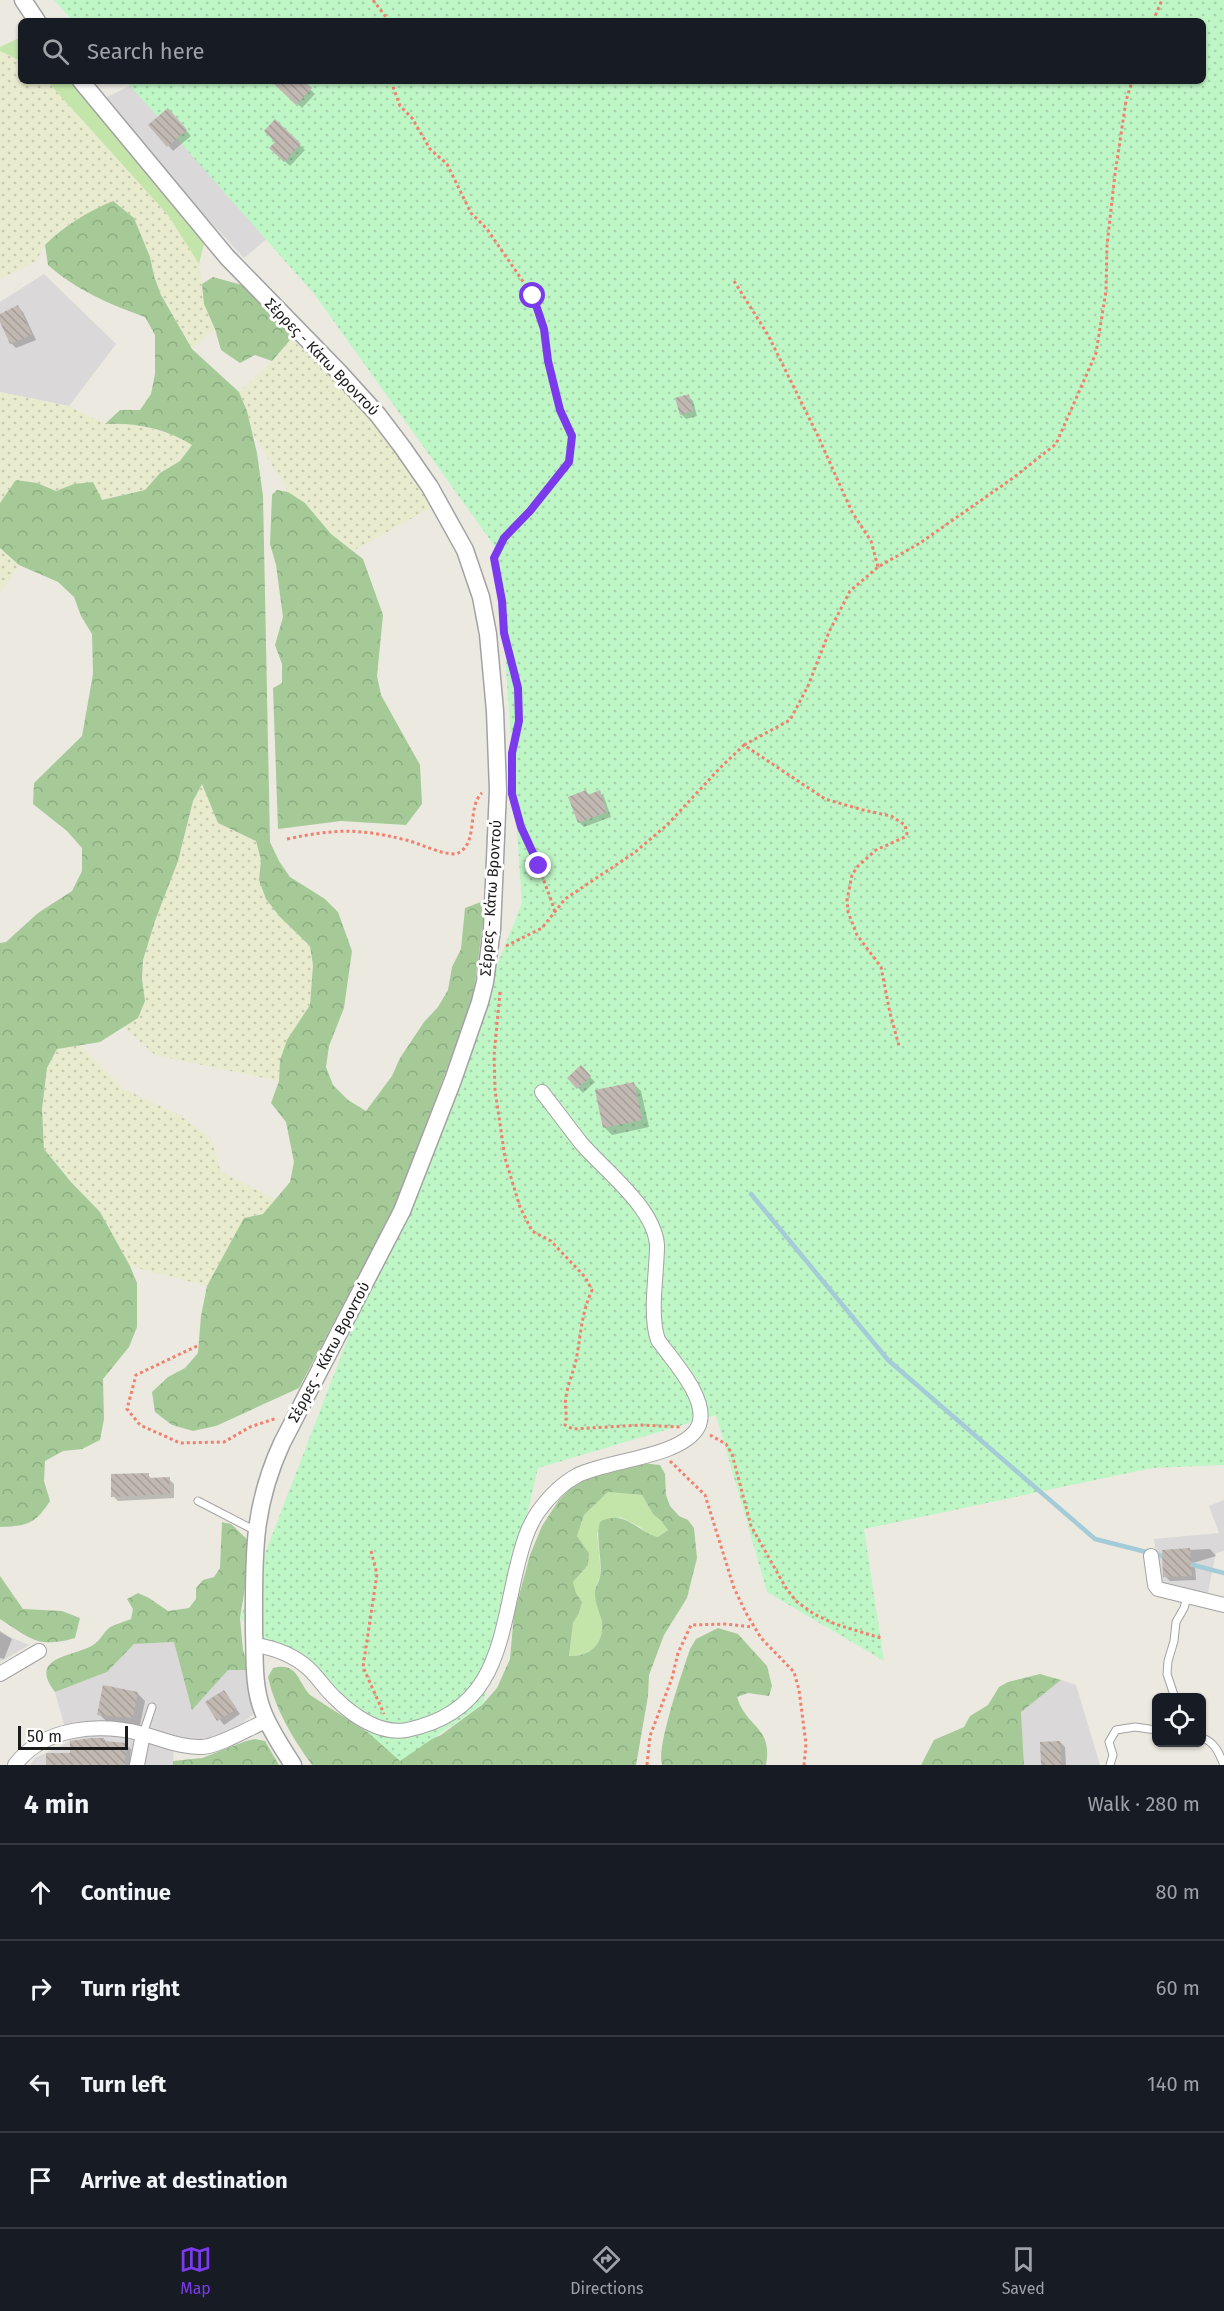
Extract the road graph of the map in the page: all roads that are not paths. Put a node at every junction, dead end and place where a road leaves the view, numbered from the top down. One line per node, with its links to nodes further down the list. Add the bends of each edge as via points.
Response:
1 (23, 0): 2 (street)
2 (35, 18)
3 (83, 84): 6 (street, Σέρρες - Κάτω Βροντού, via 227,257 339,372 403,448 440,504 470,562 485,615 505,792 485,982 474,1023 402,1210 296,1413 267,1479)
4 (542, 1092): 10 (street, via 652,1224 657,1245 656,1334 693,1388 700,1415 697,1430 683,1443 590,1471 562,1485 538,1513 523,1544 495,1658 486,1679 473,1696 440,1720 392,1732 372,1725 336,1700 307,1667 278,1648)
5 (198, 1501): 6 (lane)
6 (256, 1531): 10 (street, Σέρρες - Κάτω Βροντού)
7 (1151, 1556): 8 (street, via 1155,1585)
8 (1187, 1597): 9 (street); 13 (lane, via 1176,1622 1168,1661 1167,1674)
9 (1224, 1605)
10 (255, 1645): 15 (street, Σέρρες - Κάτω Βροντού, via 256,1687)
11 (39, 1651): 12 (street)
12 (0, 1674)
13 (1173, 1693)
14 (152, 1707): 17 (lane)
15 (266, 1721): 17 (street, via 203,1747); 21 (street, Σέρρες - Κάτω Βροντού)
16 (1152, 1729): 22 (lane, via 1116,1730 1108,1742 1113,1755)
17 (142, 1734): 19 (street, via 97,1728 74,1730 34,1747); 20 (street)
18 (1206, 1739): 23 (lane, via 1218,1750)
19 (15, 1765)
20 (137, 1765)
21 (293, 1765)
22 (1110, 1765)
23 (1224, 1765)

